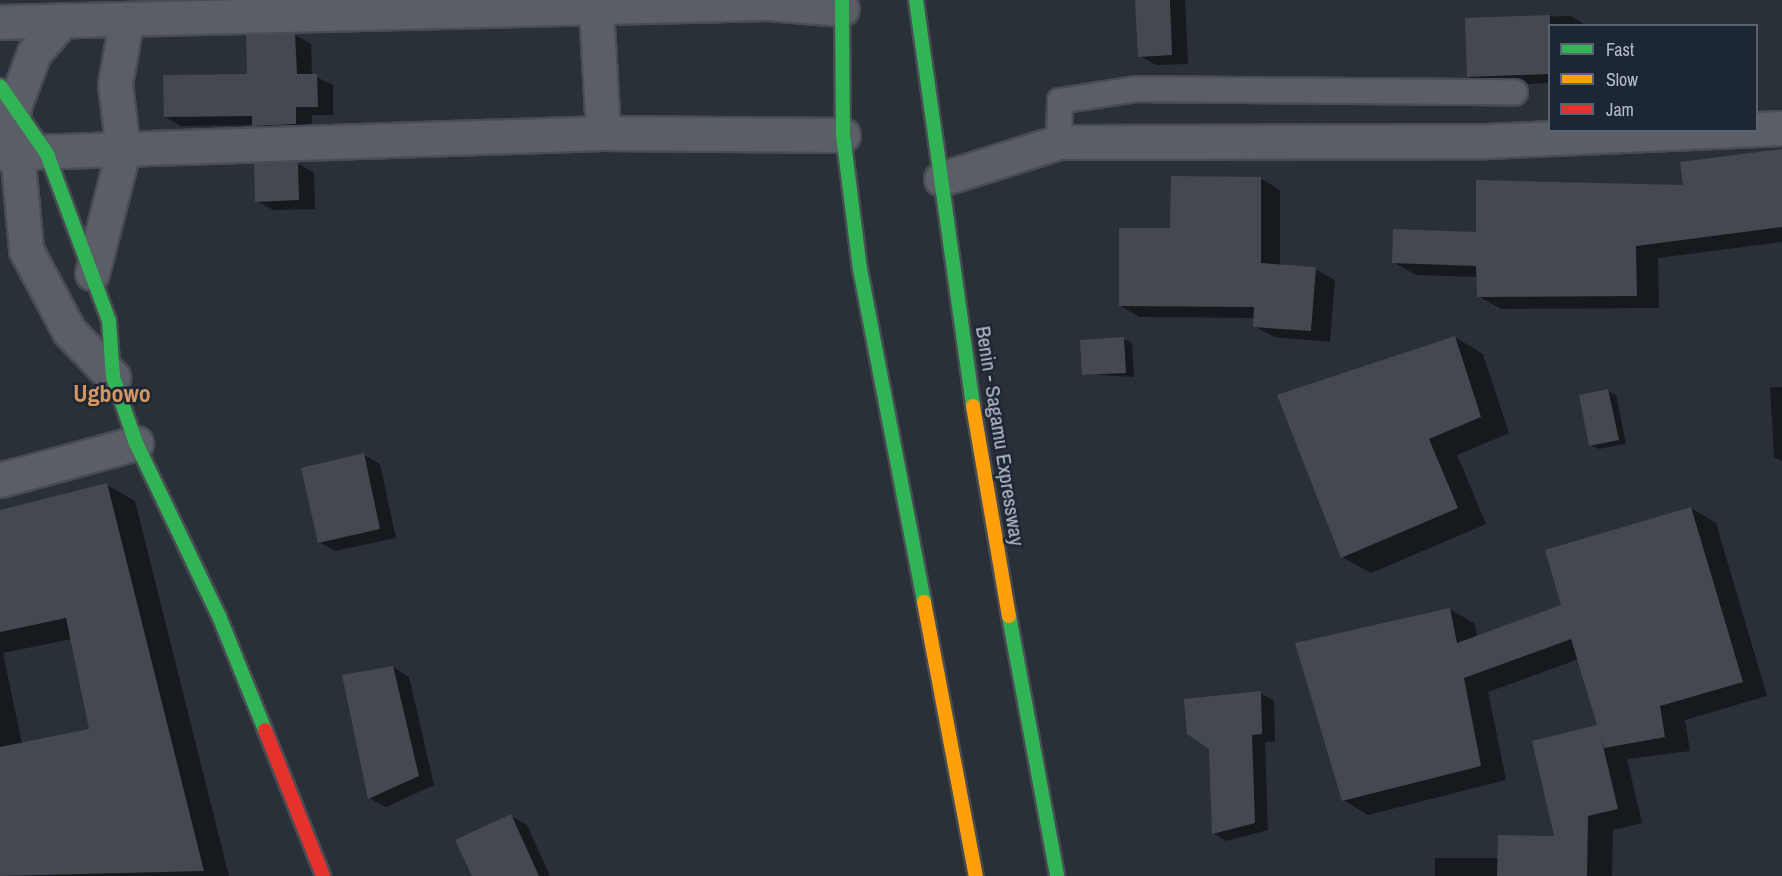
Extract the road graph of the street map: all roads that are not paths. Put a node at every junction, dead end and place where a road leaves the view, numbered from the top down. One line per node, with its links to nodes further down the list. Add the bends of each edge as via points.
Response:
1 (916, 0): 18 (main road, Benin - Sagamu Expressway)
2 (842, 4): 3 (street); 14 (main road)
3 (596, 7): 4 (street); 13 (street)
4 (202, 8): 7 (street)
5 (0, 22): 6 (street)
6 (61, 22): 7 (street); 9 (street, via 34,53)
7 (126, 22): 16 (street, via 116,84)
8 (1515, 92): 15 (lane, via 1137,89 1060,101)
9 (6, 97): 17 (street)
10 (1782, 129): 11 (street)
11 (1758, 130)
12 (1708, 132): 15 (street, via 1486,141)
13 (603, 133): 14 (street); 16 (street)
14 (843, 135): 26 (main road, via 860,269)
15 (1059, 142): 18 (street)
16 (123, 150): 17 (street); 21 (street)
17 (21, 154): 20 (street); 21 (main road)
18 (941, 179): 27 (main road, Benin - Sagamu Expressway, via 981,462)
19 (0, 205): 20 (street)
20 (26, 250): 22 (street, via 69,331)
21 (92, 273): 22 (main road, via 109,321)
22 (112, 377): 23 (main road)
23 (136, 443): 24 (street); 25 (main road, via 219,616)
24 (0, 480)
25 (323, 876)
26 (976, 876)
27 (1057, 876)

